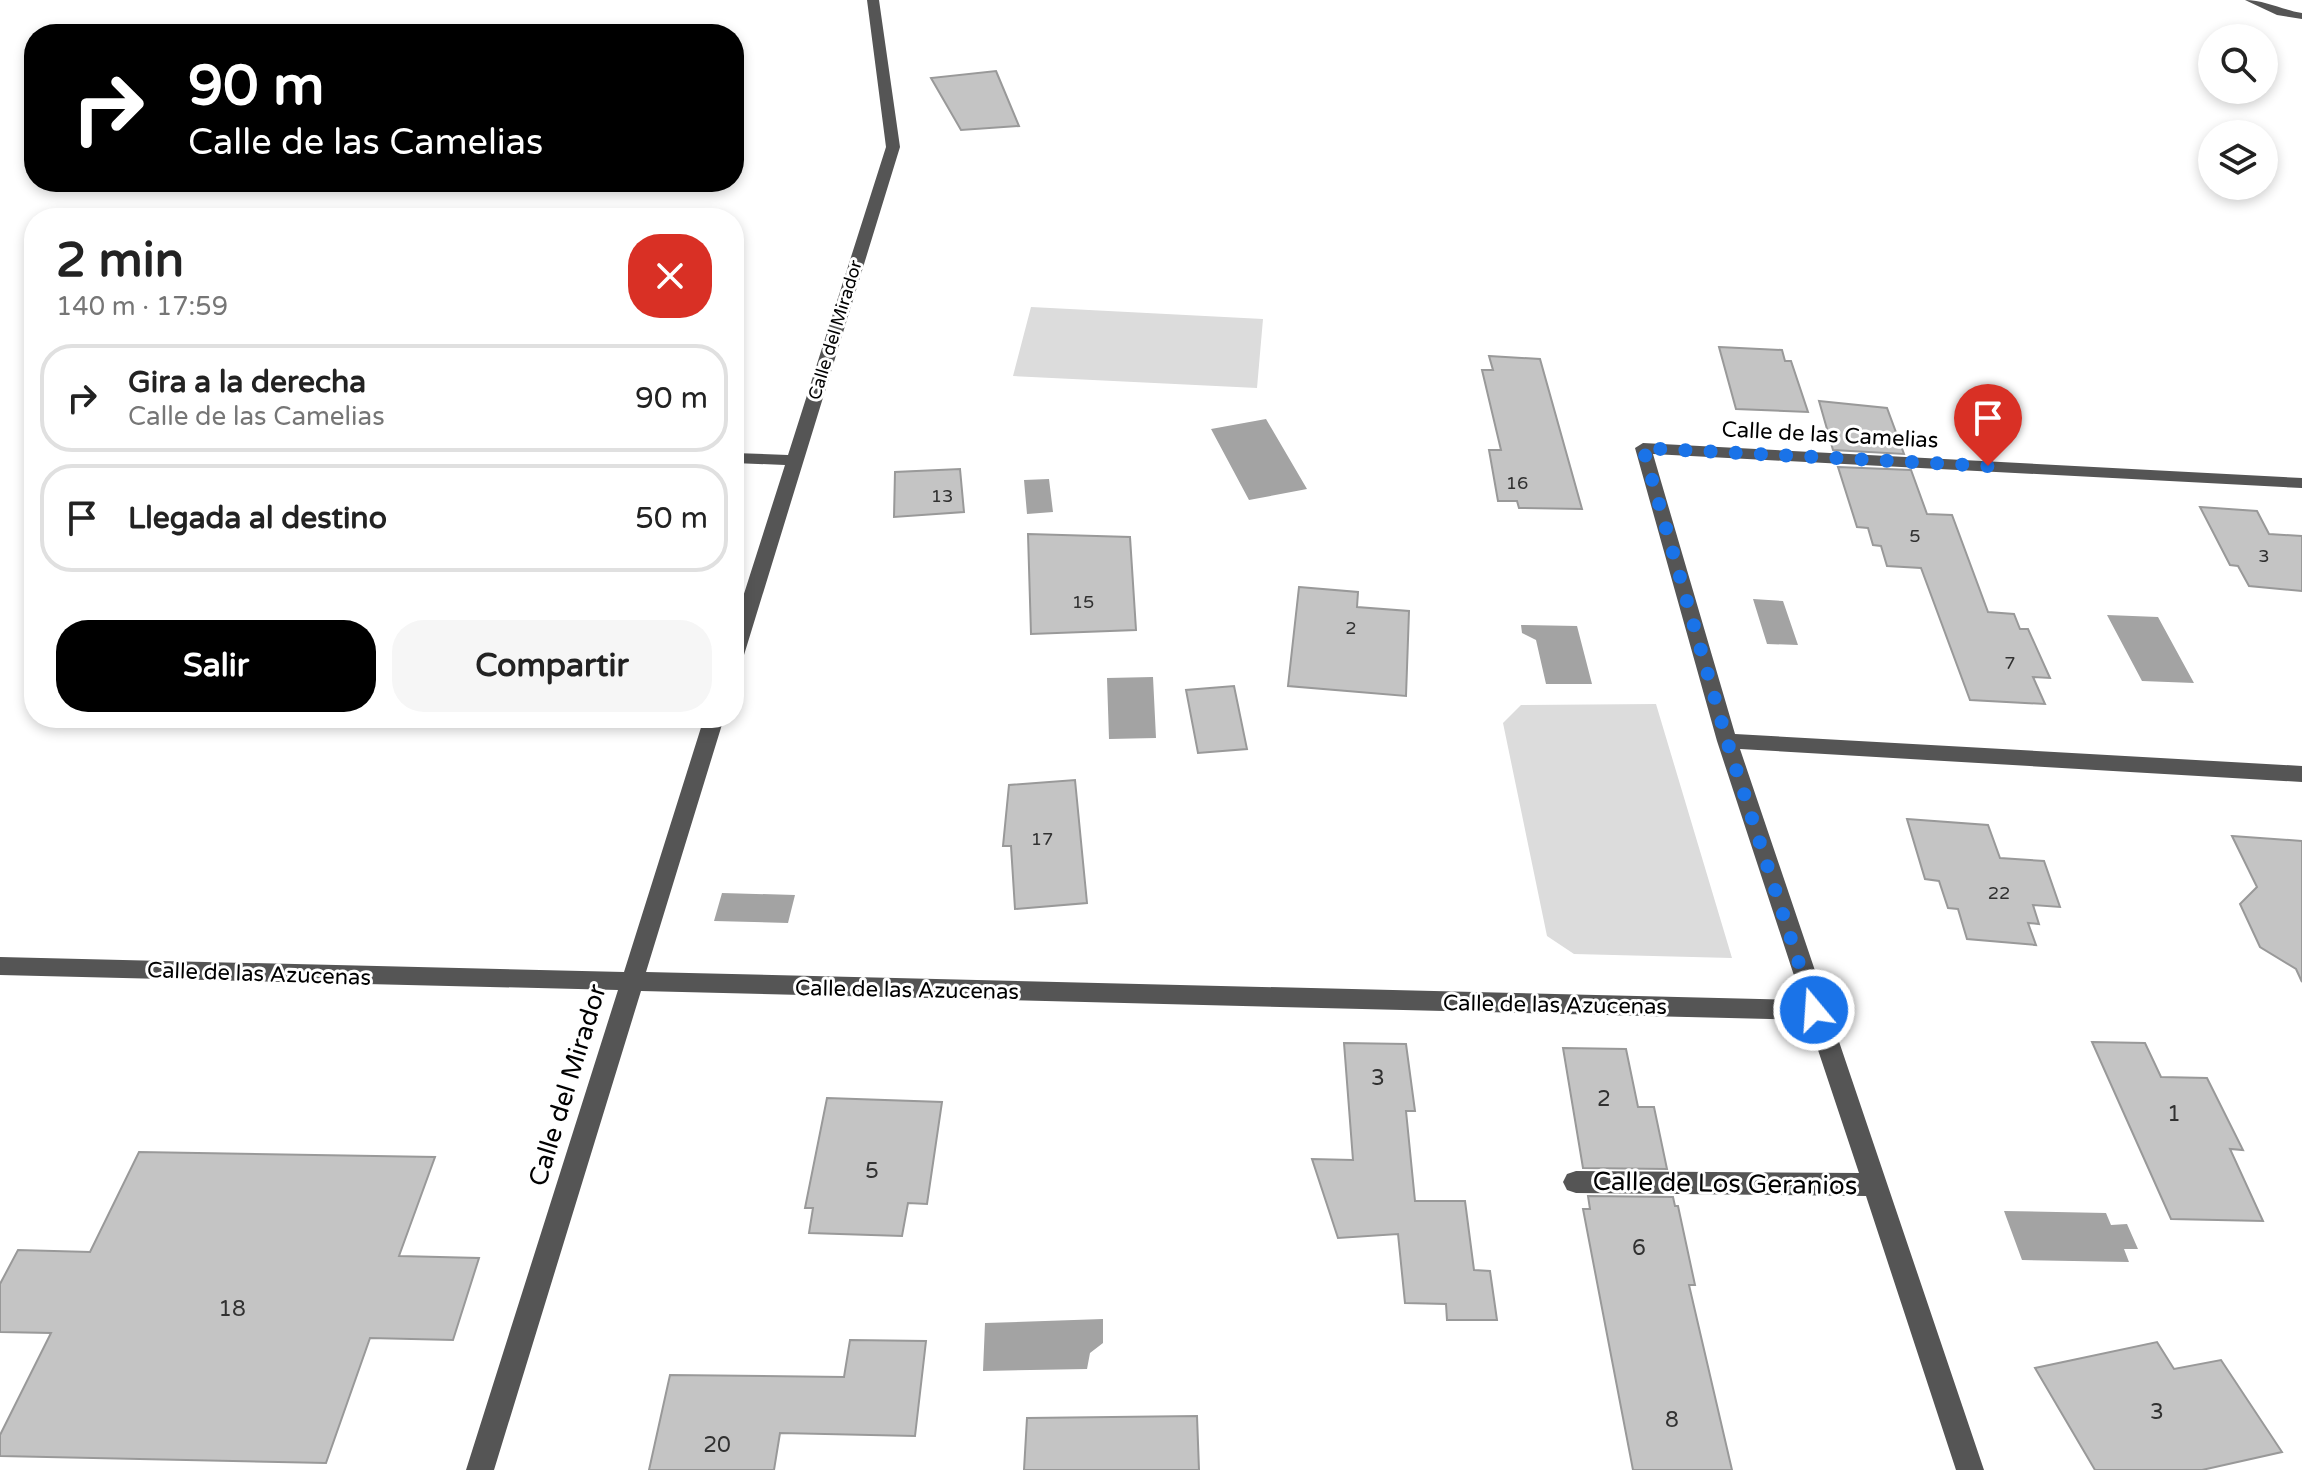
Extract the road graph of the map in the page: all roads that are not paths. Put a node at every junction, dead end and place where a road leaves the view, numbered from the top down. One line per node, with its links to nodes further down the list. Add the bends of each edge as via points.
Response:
1 (873, 0): 6 (street, Calle del Mirador, via 893,147)
2 (2251, 0): 3 (street)
3 (2302, 17)
4 (1643, 448): 7 (street, Calle de las Camelias); 10 (street, Calle de Los Geranios)
5 (744, 458): 6 (street)
6 (796, 460): 8 (street, Calle del Mirador)
7 (2302, 483)
8 (744, 624)
9 (711, 728): 13 (street, Calle del Mirador)
10 (1727, 741): 11 (street); 14 (street, Calle de Los Geranios)
11 (2302, 774)
12 (0, 966): 13 (street, Calle de las Azucenas)
13 (629, 983): 14 (street, Calle de las Azucenas); 17 (street, Calle del Mirador)
14 (1814, 1010): 16 (street, Calle de Los Geranios)
15 (1576, 1182): 16 (street, Calle de Los Geranios)
16 (1874, 1185): 18 (street, Calle de Los Geranios)
17 (480, 1470)
18 (1970, 1470)

